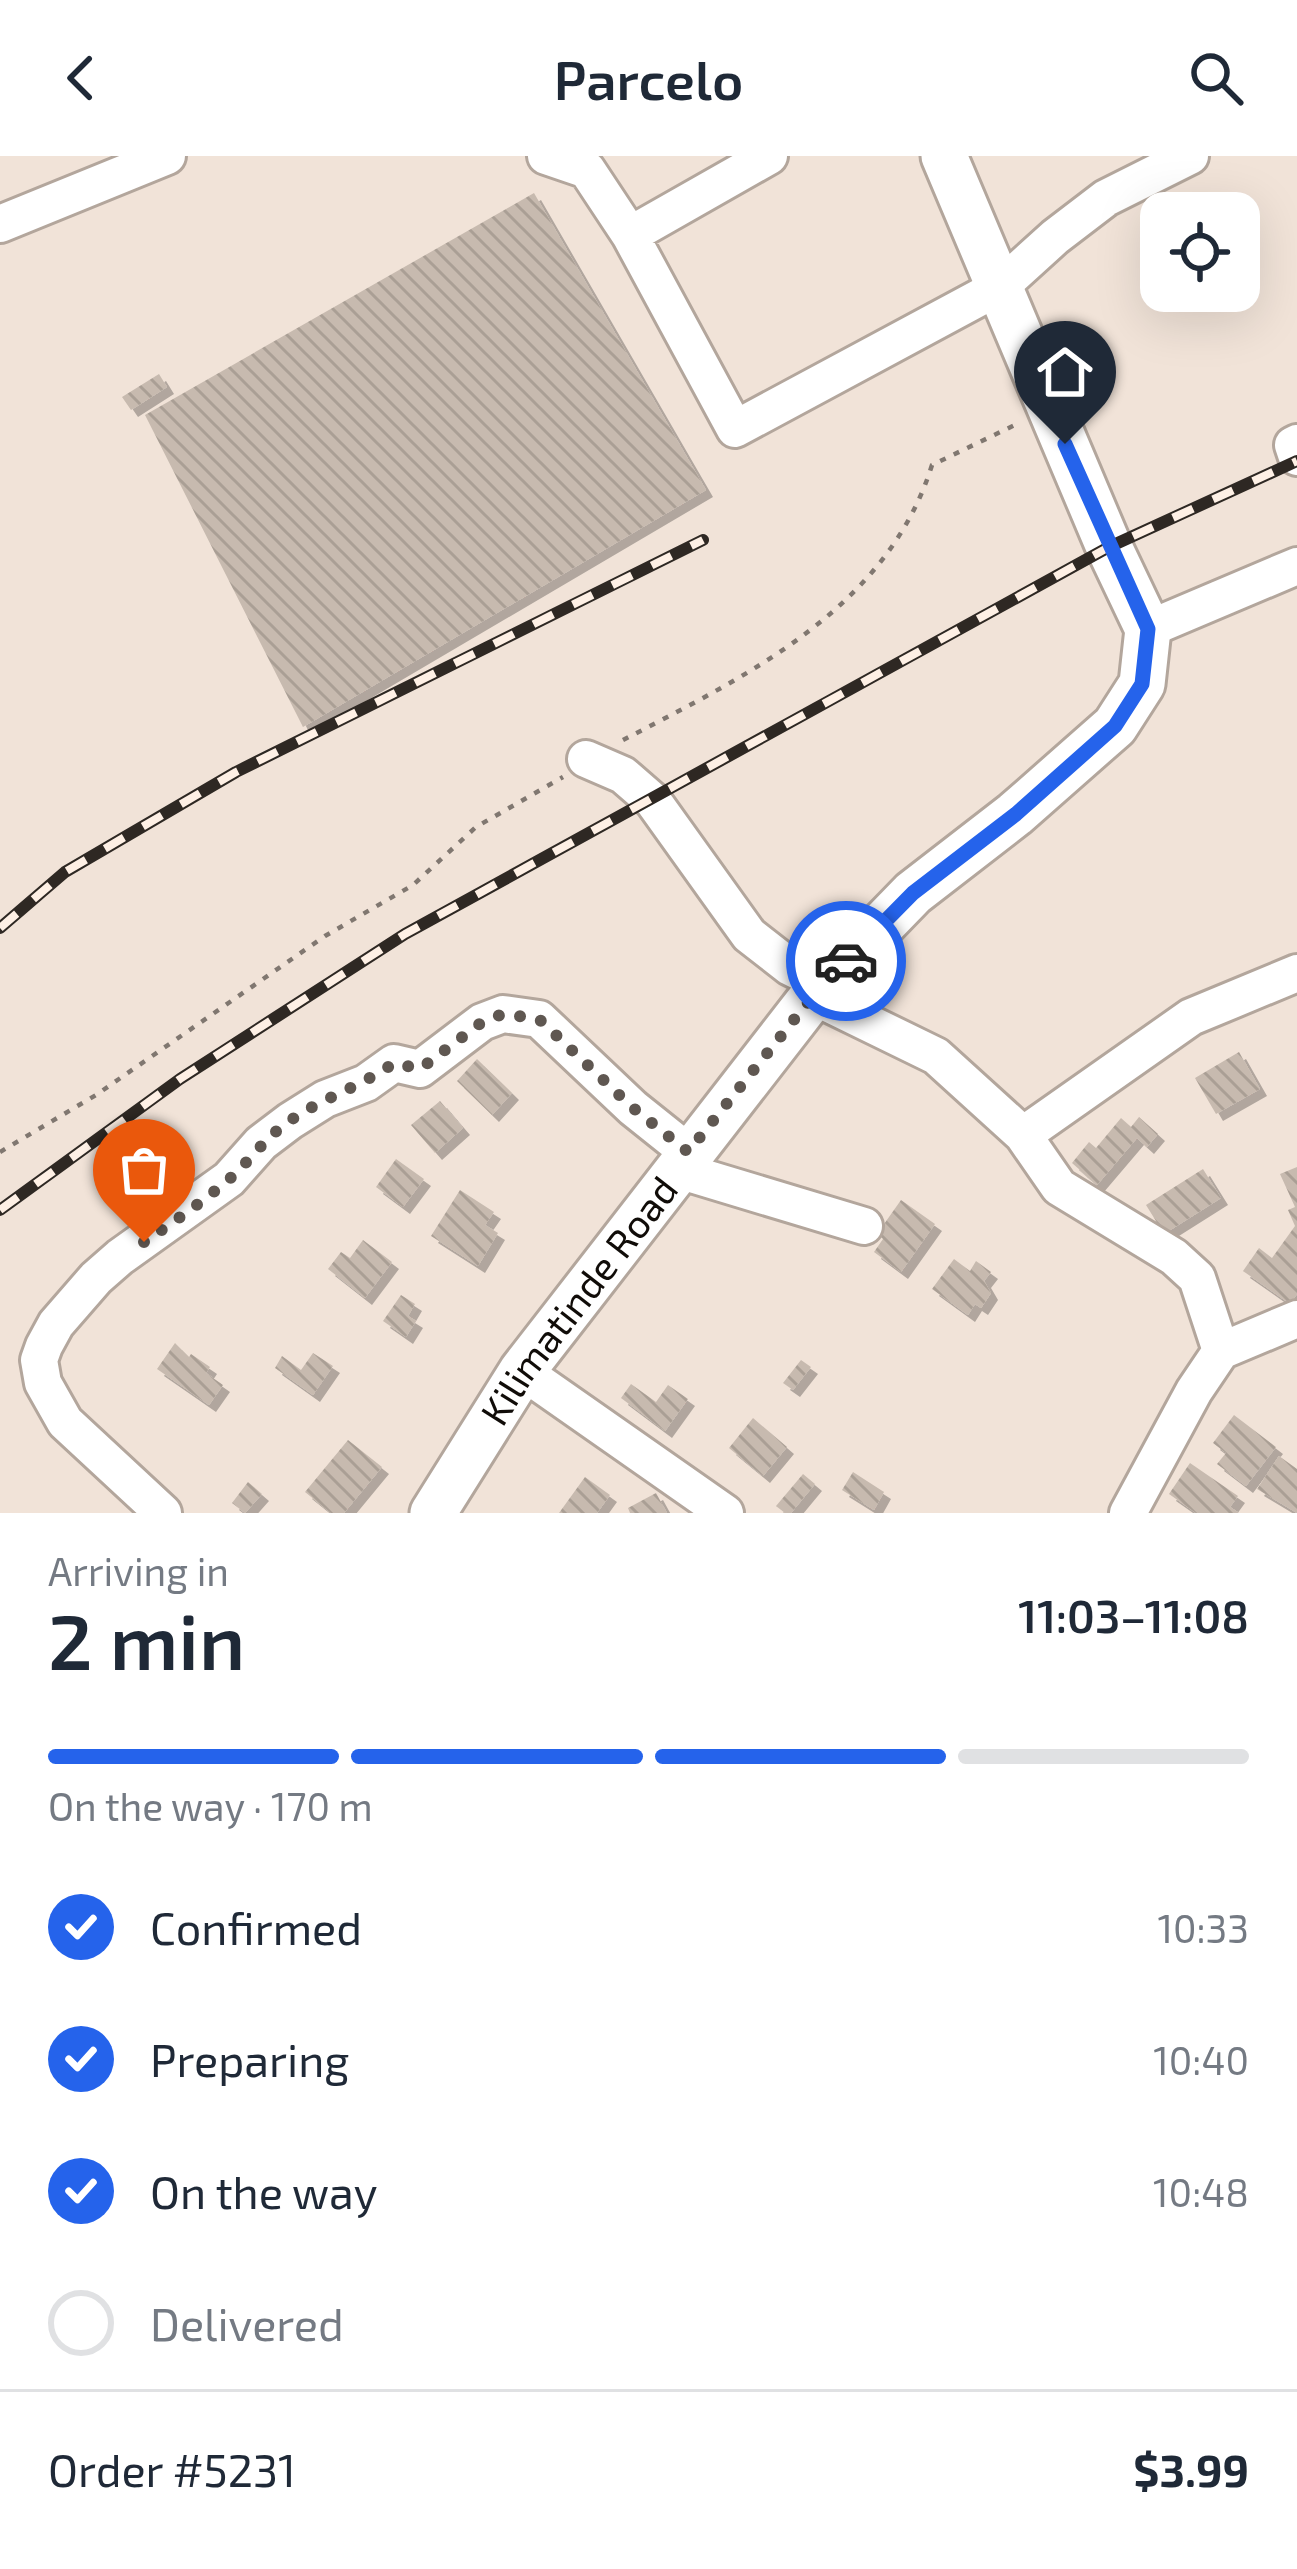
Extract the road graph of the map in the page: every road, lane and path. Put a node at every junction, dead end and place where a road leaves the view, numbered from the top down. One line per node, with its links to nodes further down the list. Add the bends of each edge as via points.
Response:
1 (167, 156): 6 (street)
2 (545, 156): 7 (street, via 586,170)
3 (769, 156): 7 (street)
4 (944, 156): 8 (main road)
5 (1190, 156): 8 (street, via 1106,198)
6 (0, 224)
7 (630, 235): 8 (street, via 735,429)
8 (1001, 286): 9 (main road)
9 (1051, 409): 13 (main road); 14 (path, via 932,465 873,572 821,625 728,686)
10 (1297, 443): 11 (street)
11 (1297, 457)
12 (1297, 566): 13 (street)
13 (1148, 629): 16 (main road, Kilimatinde Road, via 1142,684 1115,726 913,893)
14 (586, 759): 16 (street, via 623,775 652,801 749,935); 18 (path, via 476,827 413,885)
15 (1297, 973): 17 (street, via 1191,1017)
16 (819, 990): 17 (street, via 936,1056); 19 (main road, Kilimatinde Road)
17 (1023, 1136): 22 (street, via 1058,1187 1197,1278)
18 (0, 1152)
19 (682, 1160): 20 (street); 23 (main road, Kilimatinde Road); 25 (street, via 556,1033 522,1014 482,1022 420,1069 394,1063 290,1120 230,1179 96,1278 56,1324 39,1360 65,1422)
20 (864, 1226)
21 (1297, 1319): 22 (street)
22 (1221, 1351): 27 (street)
23 (522, 1370): 24 (street); 26 (main road, Kilimatinde Road)
24 (708, 1508)
25 (163, 1513)
26 (433, 1513)
27 (1128, 1513)

